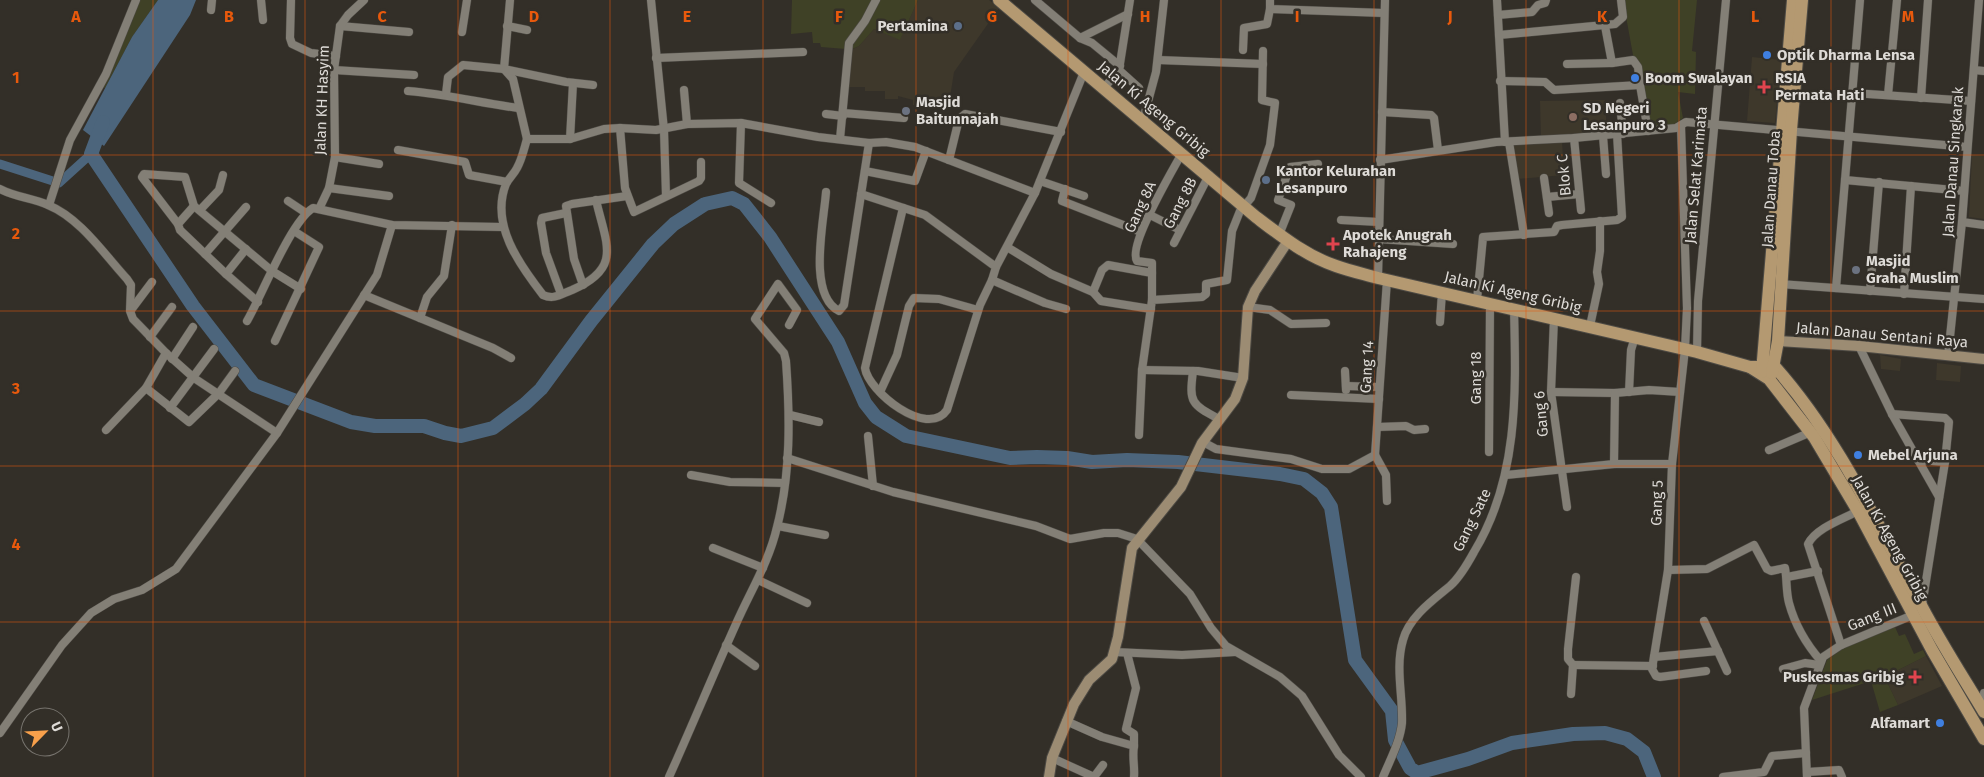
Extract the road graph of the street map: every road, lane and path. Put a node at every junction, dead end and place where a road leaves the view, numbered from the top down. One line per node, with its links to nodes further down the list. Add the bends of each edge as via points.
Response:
1 (136, 0): 132 (street, via 106,74 70,140)
2 (212, 0): 27 (street)
3 (261, 0): 31 (street)
4 (291, 0): 44 (street, via 292,44 310,52)
5 (364, 0): 33 (street, Jalan KH Hasyim)
6 (467, 0): 38 (street)
7 (510, 0): 34 (street)
8 (651, 0): 45 (street)
9 (876, 0): 74 (street, via 849,43)
10 (1000, 0): 55 (main road, Jalan Ki Ageng Gribig)
11 (1034, 0): 40 (street)
12 (1130, 0): 28 (street)
13 (1164, 0): 46 (street)
14 (1385, 0): 29 (street, Gang 14)
15 (1498, 0): 30 (street)
16 (1546, 0): 25 (street, via 1544,4)
17 (1621, 0): 35 (street, via 1622,20)
18 (1726, 0): 79 (street, Jalan Selat Karimata)
19 (1793, 0): 83 (main road, Jalan Danau Toba)
20 (1802, 0): 83 (main road, Jalan Danau Toba)
21 (1860, 0): 65 (street)
22 (1897, 0): 67 (street)
23 (1928, 0): 68 (street)
24 (1979, 0): 32 (street, Jalan Danau Singkarak)
25 (1535, 2): 30 (street, via 1532,12)
26 (1270, 4): 29 (street); 41 (street, via 1267,24 1244,28)
27 (211, 10)
28 (1128, 14): 40 (street); 50 (street)
29 (1384, 14): 72 (street, Gang 14)
30 (1498, 15): 39 (street)
31 (262, 20)
32 (1981, 25): 53 (street, Jalan Danau Singkarak)
33 (340, 26): 37 (street); 44 (street, Jalan KH Hasyim)
34 (507, 26): 36 (street); 51 (street)
35 (1605, 26): 39 (street); 47 (street)
36 (527, 30)
37 (409, 32)
38 (462, 32)
39 (1498, 35): 57 (street)
40 (1080, 38): 50 (street, via 1092,43)
41 (1243, 50)
42 (1263, 50): 48 (street)
43 (803, 52): 45 (street)
44 (336, 56): 52 (street, Jalan KH Hasyim)
45 (656, 58): 82 (street)
46 (1158, 60): 48 (street); 76 (street)
47 (1612, 63): 49 (street); 60 (street, via 1633,60 1638,67)
48 (1263, 64): 135 (street, via 1262,100 1275,103 1270,146 1251,198)
49 (1567, 64)
50 (1119, 68): 61 (street); 62 (street)
51 (504, 69): 58 (street); 66 (street, via 460,66 448,77); 71 (street, via 513,79)
52 (334, 70): 56 (street); 100 (street, Jalan KH Hasyim)
53 (1974, 70): 54 (street); 69 (street, Jalan Danau Singkarak)
54 (1984, 71)
55 (1084, 72): 61 (main road, Jalan Ki Ageng Gribig); 85 (street)
56 (414, 75)
57 (1500, 81): 60 (street, via 1546,82 1554,90); 93 (street)
58 (573, 83): 59 (street); 91 (street)
59 (593, 85)
60 (1640, 85): 84 (street)
61 (1104, 88): 76 (main road, Jalan Ki Ageng Gribig)
62 (1139, 88)
63 (684, 90): 78 (street)
64 (408, 91): 66 (street)
65 (1853, 92): 67 (street); 87 (street)
66 (446, 94): 71 (street, via 474,102)
67 (1888, 95): 68 (street)
68 (1921, 98): 69 (street)
69 (1971, 101): 95 (street, Jalan Danau Singkarak)
70 (1620, 103): 86 (street)
71 (518, 108): 90 (street)
72 (1382, 112): 97 (street, via 1431,115); 102 (street, Gang 14)
73 (826, 114): 74 (street)
74 (843, 114): 75 (street); 92 (street)
75 (904, 118)
76 (1143, 120): 99 (main road, Jalan Ki Ageng Gribig)
77 (741, 123): 78 (street); 92 (street); 131 (street, via 740,183)
78 (687, 124): 82 (street)
79 (1714, 124): 80 (street, via 1686,122); 83 (street); 185 (street, Jalan Selat Karimata)
80 (1681, 126): 84 (street); 184 (street)
81 (620, 128): 82 (street); 91 (street); 125 (street)
82 (664, 130): 126 (street)
83 (1786, 130): 87 (street); 171 (main road, Jalan Danau Toba); 218 (main road, Jalan Danau Toba)
84 (1648, 131): 86 (street)
85 (1060, 132): 101 (street, via 965,114 959,118); 112 (street)
86 (1620, 134): 88 (street); 144 (street, via 1623,215 1617,220)
87 (1849, 135): 95 (street); 111 (street)
88 (1603, 136): 89 (street); 107 (street)
89 (1574, 138): 93 (street); 123 (street, Blok C)
90 (527, 139): 91 (street); 113 (street, via 517,168)
91 (570, 139)
92 (840, 139): 94 (street)
93 (1507, 142): 97 (street); 156 (street)
94 (869, 143): 98 (street, via 886,142); 106 (street)
95 (1967, 147): 119 (street, Jalan Danau Singkarak)
96 (398, 150): 113 (street, via 464,162 469,175)
97 (1438, 150): 102 (street)
98 (926, 151): 101 (street); 106 (street, via 915,181)
99 (1182, 153): 109 (main road, Jalan Ki Ageng Gribig); 142 (street, Gang 8A)
100 (335, 157): 104 (street); 116 (street, Jalan KH Hasyim)
101 (949, 160): 121 (street)
102 (1380, 160): 145 (street, Gang 14)
103 (701, 162): 126 (street, via 699,181)
104 (379, 164)
105 (1318, 164): 157 (street, via 1290,167 1278,200 1292,205)
106 (865, 171): 122 (street)
107 (1606, 174)
108 (223, 175): 136 (street, via 219,190)
109 (1209, 176): 135 (main road, Jalan Ki Ageng Gribig); 152 (street, Gang 8B)
110 (1544, 178): 128 (street)
111 (1845, 180): 114 (street); 173 (street)
112 (1040, 181): 118 (street); 121 (street)
113 (507, 182): 151 (street, via 502,199)
114 (1879, 182): 115 (street); 175 (street)
115 (1911, 186): 119 (street); 179 (street)
116 (329, 188): 124 (street); 134 (street, Jalan KH Hasyim)
117 (0, 189): 132 (street)
118 (1065, 189): 127 (street); 155 (street, via 1062,201)
119 (1964, 191): 146 (street, Jalan Danau Singkarak)
120 (826, 192): 122 (street, via 819,276 829,303 839,311 844,305)
121 (1035, 193): 161 (street)
122 (861, 194): 137 (street)
123 (1579, 194): 128 (street); 138 (street, Blok C)
124 (389, 196)
125 (627, 196): 126 (street, via 636,212); 129 (street)
126 (666, 196)
127 (1084, 196)
128 (1547, 197): 141 (street)
129 (596, 200): 140 (street, via 569,204); 172 (street, via 608,255 597,276)
130 (288, 201): 139 (street)
131 (771, 203)
132 (49, 205): 194 (street, via 78,225 127,279 131,285)
133 (246, 207): 154 (street)
134 (320, 207): 139 (street); 148 (street)
135 (1244, 207): 157 (main road, Jalan Ki Ageng Gribig); 188 (street, via 1232,231 1227,280 1208,284 1205,296)
136 (197, 208): 147 (street); 147 (street, via 187,180 182,176 142,175); 154 (street)
137 (903, 208): 164 (street, via 936,221); 224 (street, via 865,368 866,377)
138 (1581, 210)
139 (306, 213): 153 (street)
140 (566, 213): 172 (street, via 574,259); 178 (street, via 545,216 541,222 546,253)
141 (1549, 213)
142 (1150, 215): 152 (street); 155 (street, Gang 8A)
143 (1341, 220): 145 (street)
144 (1600, 221): 156 (street, via 1558,226 1554,232); 202 (street, via 1599,284)
145 (1379, 222): 158 (street, Gang 14)
146 (1962, 222): 150 (street); 181 (street, Jalan Danau Singkarak)
147 (178, 224): 163 (street)
148 (392, 225): 149 (street); 180 (street, via 377,276)
149 (452, 225): 151 (street); 195 (street, via 444,276 427,297)
150 (1984, 225)
151 (502, 227): 178 (street, via 543,295 550,298)
152 (1180, 230): 159 (street, Gang 8B)
153 (294, 231): 165 (street); 174 (street, via 319,247)
154 (225, 232): 162 (street); 163 (street)
155 (1141, 232): 166 (street, Gang 8A, via 1136,260 1152,263)
156 (1524, 235): 183 (street, via 1483,237)
157 (1284, 238): 168 (main road, Jalan Ki Ageng Gribig, via 1335,266); 190 (street)
158 (1379, 239): 160 (street); 168 (street, Gang 14)
159 (1174, 243)
160 (1453, 244)
161 (1007, 247): 164 (street); 176 (street, via 1051,274)
162 (246, 249): 165 (street); 167 (street)
163 (205, 254): 167 (street)
164 (996, 267): 169 (street)
165 (272, 271): 174 (street); 186 (street)
166 (1152, 273): 176 (street, via 1108,266 1102,270); 188 (street)
167 (226, 274): 186 (street)
168 (1382, 279): 177 (main road, Jalan Ki Ageng Gribig); 222 (street, Gang 14)
169 (992, 280): 192 (street); 193 (street)
170 (152, 282): 194 (street)
171 (1780, 284): 173 (street); 205 (main road, Jalan Danau Toba)
172 (583, 285): 178 (street)
173 (1836, 288): 175 (street)
174 (301, 289): 206 (street)
175 (1870, 291): 179 (street)
176 (1093, 292): 188 (street, via 1102,301)
177 (1442, 292): 183 (main road, Jalan Ki Ageng Gribig); 198 (street)
178 (561, 294)
179 (1904, 294): 181 (street)
180 (364, 295): 195 (street); 242 (street)
181 (1955, 297): 182 (street); 211 (street, Jalan Danau Singkarak)
182 (1984, 299)
183 (1477, 300): 187 (main road, Jalan Ki Ageng Gribig)
184 (1686, 300): 185 (street); 209 (street)
185 (1698, 301): 209 (street, Jalan Selat Karimata)
186 (258, 302): 197 (street)
187 (1490, 303): 191 (main road, Jalan Ki Ageng Gribig); 247 (street, Gang 18)
188 (1151, 305): 214 (street)
189 (172, 307): 204 (street)
190 (1248, 308): 199 (street, via 1270,310 1291,324); 220 (street)
191 (1514, 308): 196 (main road, Jalan Ki Ageng Gribig); 256 (street, Gang Sate, via 1514,419)
192 (1066, 309)
193 (978, 310): 224 (street, via 939,299 914,298 909,306 897,355); 224 (street, via 943,415 921,419 911,416)
194 (130, 311): 204 (street)
195 (420, 318): 212 (street)
196 (1554, 318): 202 (main road, Jalan Ki Ageng Gribig); 225 (street, Gang 6)
197 (247, 321)
198 (1440, 322)
199 (1326, 323)
200 (790, 325): 235 (street, via 797,310 778,284 755,319 784,353)
201 (193, 326): 210 (street)
202 (1590, 326): 203 (main road, Jalan Ki Ageng Gribig)
203 (1635, 336): 209 (main road, Jalan Ki Ageng Gribig); 226 (street)
204 (150, 337): 210 (street)
205 (1778, 340): 207 (street, Jalan Danau Sentani Raya); 218 (main road, Jalan Danau Toba)
206 (275, 341)
207 (1859, 346): 211 (street, Jalan Danau Sentani Raya); 234 (street)
208 (214, 349): 219 (street)
209 (1691, 350): 218 (main road, Jalan Ki Ageng Gribig); 227 (street, Gang 5)
210 (169, 356): 219 (street); 223 (street)
211 (1948, 356): 213 (street, Jalan Danau Sentani Raya)
212 (511, 358)
213 (1984, 360)
214 (1142, 370): 216 (street); 243 (street)
215 (235, 371): 228 (street)
216 (1193, 371): 220 (street); 236 (street, via 1190,395 1193,402)
217 (1345, 371): 221 (street)
218 (1764, 371): 241 (main road, Jalan Ki Ageng Gribig); 274 (main road, Jalan Ki Ageng Gribig, via 1820,422 1868,504)
219 (194, 378): 228 (street); 233 (street)
220 (1243, 378): 236 (street, via 1235,399)
221 (1346, 386): 222 (street); 231 (street)
222 (1379, 387): 232 (street, Gang 14)
223 (146, 388): 233 (street); 240 (street)
224 (880, 392)
225 (1552, 392): 229 (street); 254 (street, Gang 6)
226 (1629, 392): 227 (street); 229 (street)
227 (1680, 392): 253 (street, Gang 5)
228 (218, 393): 233 (street, via 189,422); 242 (street)
229 (1615, 393): 252 (street)
230 (1291, 395): 231 (street)
231 (1346, 398): 232 (street)
232 (1379, 399): 238 (street, Gang 14)
233 (170, 408)
234 (1892, 414): 250 (street); 251 (street, via 1947,419)
235 (790, 415): 237 (street); 249 (street)
236 (1219, 419): 245 (street)
237 (819, 422)
238 (1377, 427): 239 (street); 248 (street, Gang 14)
239 (1425, 429)
240 (106, 430)
241 (1810, 432): 246 (street); 262 (main road, Jalan Ki Ageng Gribig)
242 (277, 433): 293 (street, via 176,569 142,590 114,599 91,613 62,645)
243 (1139, 435)
244 (868, 436): 258 (street)
245 (1203, 442): 248 (street, via 1216,449 1291,459 1322,469 1349,469); 265 (street, via 1181,487)
246 (1769, 450)
247 (1490, 452)
248 (1375, 455): 260 (street, via 1386,475)
249 (787, 458): 257 (street); 258 (street)
250 (1918, 460): 251 (street); 259 (street)
251 (1945, 462): 259 (street)
252 (1614, 464): 253 (street); 254 (street)
253 (1672, 464): 268 (street, Gang 5)
254 (1561, 471): 256 (street); 261 (street, Gang 6)
255 (691, 475): 257 (street, via 730,482)
256 (1506, 475): 300 (street, Gang Sate, via 1475,552 1451,585 1429,601 1403,639 1400,665 1402,724)
257 (785, 483): 263 (street)
258 (873, 486): 265 (street, via 1036,526 1070,539 1104,533)
259 (1939, 497): 274 (street)
260 (1386, 501)
261 (1567, 507)
262 (1858, 511): 269 (street, via 1825,529 1808,544); 274 (main road, Jalan Ki Ageng Gribig)
263 (778, 526): 264 (street); 267 (street)
264 (825, 535)
265 (1140, 536): 279 (street, via 1130,551); 280 (street, via 1190,594 1216,636)
266 (713, 548): 267 (street)
267 (763, 568): 272 (street)
268 (1668, 570): 271 (street, via 1707,569 1754,545 1766,569 1784,567); 282 (street, Gang 5)
269 (1818, 571): 271 (street); 277 (street)
270 (1576, 577): 284 (street, via 1568,649 1568,659)
271 (1787, 577): 283 (street, via 1789,602 1796,621)
272 (758, 580): 273 (street); 276 (street)
273 (807, 603)
274 (1918, 611): 277 (street, Gang III); 291 (main road, Jalan Ki Ageng Gribig); 294 (main road, Jalan Ki Ageng Gribig)
275 (1704, 621): 278 (street)
276 (726, 645): 285 (street); 301 (street)
277 (1840, 645): 283 (street, Gang III, via 1825,655)
278 (1718, 651): 282 (street); 288 (street)
279 (1114, 652): 281 (street); 292 (street, via 1109,662 1088,680)
280 (1235, 652): 281 (street); 304 (street, via 1290,684 1302,696 1339,755)
281 (1127, 654): 295 (street, via 1136,688 1126,729 1134,734)
282 (1653, 662): 284 (street); 287 (street, via 1654,674 1660,677)
283 (1820, 663): 286 (street); 296 (street, via 1804,708)
284 (1573, 665): 290 (street)
285 (755, 666)
286 (1783, 669)
287 (1706, 671)
288 (1728, 671)
289 (1984, 693): 291 (street)
290 (1572, 694)
291 (1983, 710)
292 (1066, 721): 295 (street, via 1102,737); 297 (street)
293 (0, 733)
294 (1984, 739)
295 (1134, 746): 303 (street)
296 (1806, 753): 299 (street); 305 (street, via 1772,756 1764,772)
297 (1052, 758): 298 (street, via 1094,776); 302 (street)
298 (1103, 765)
299 (1807, 775): 306 (street, via 1839,770)
300 (1384, 776)
301 (669, 777)
302 (1049, 777)
303 (1134, 777)
304 (1360, 777)
305 (1723, 777)
306 (1842, 777)

